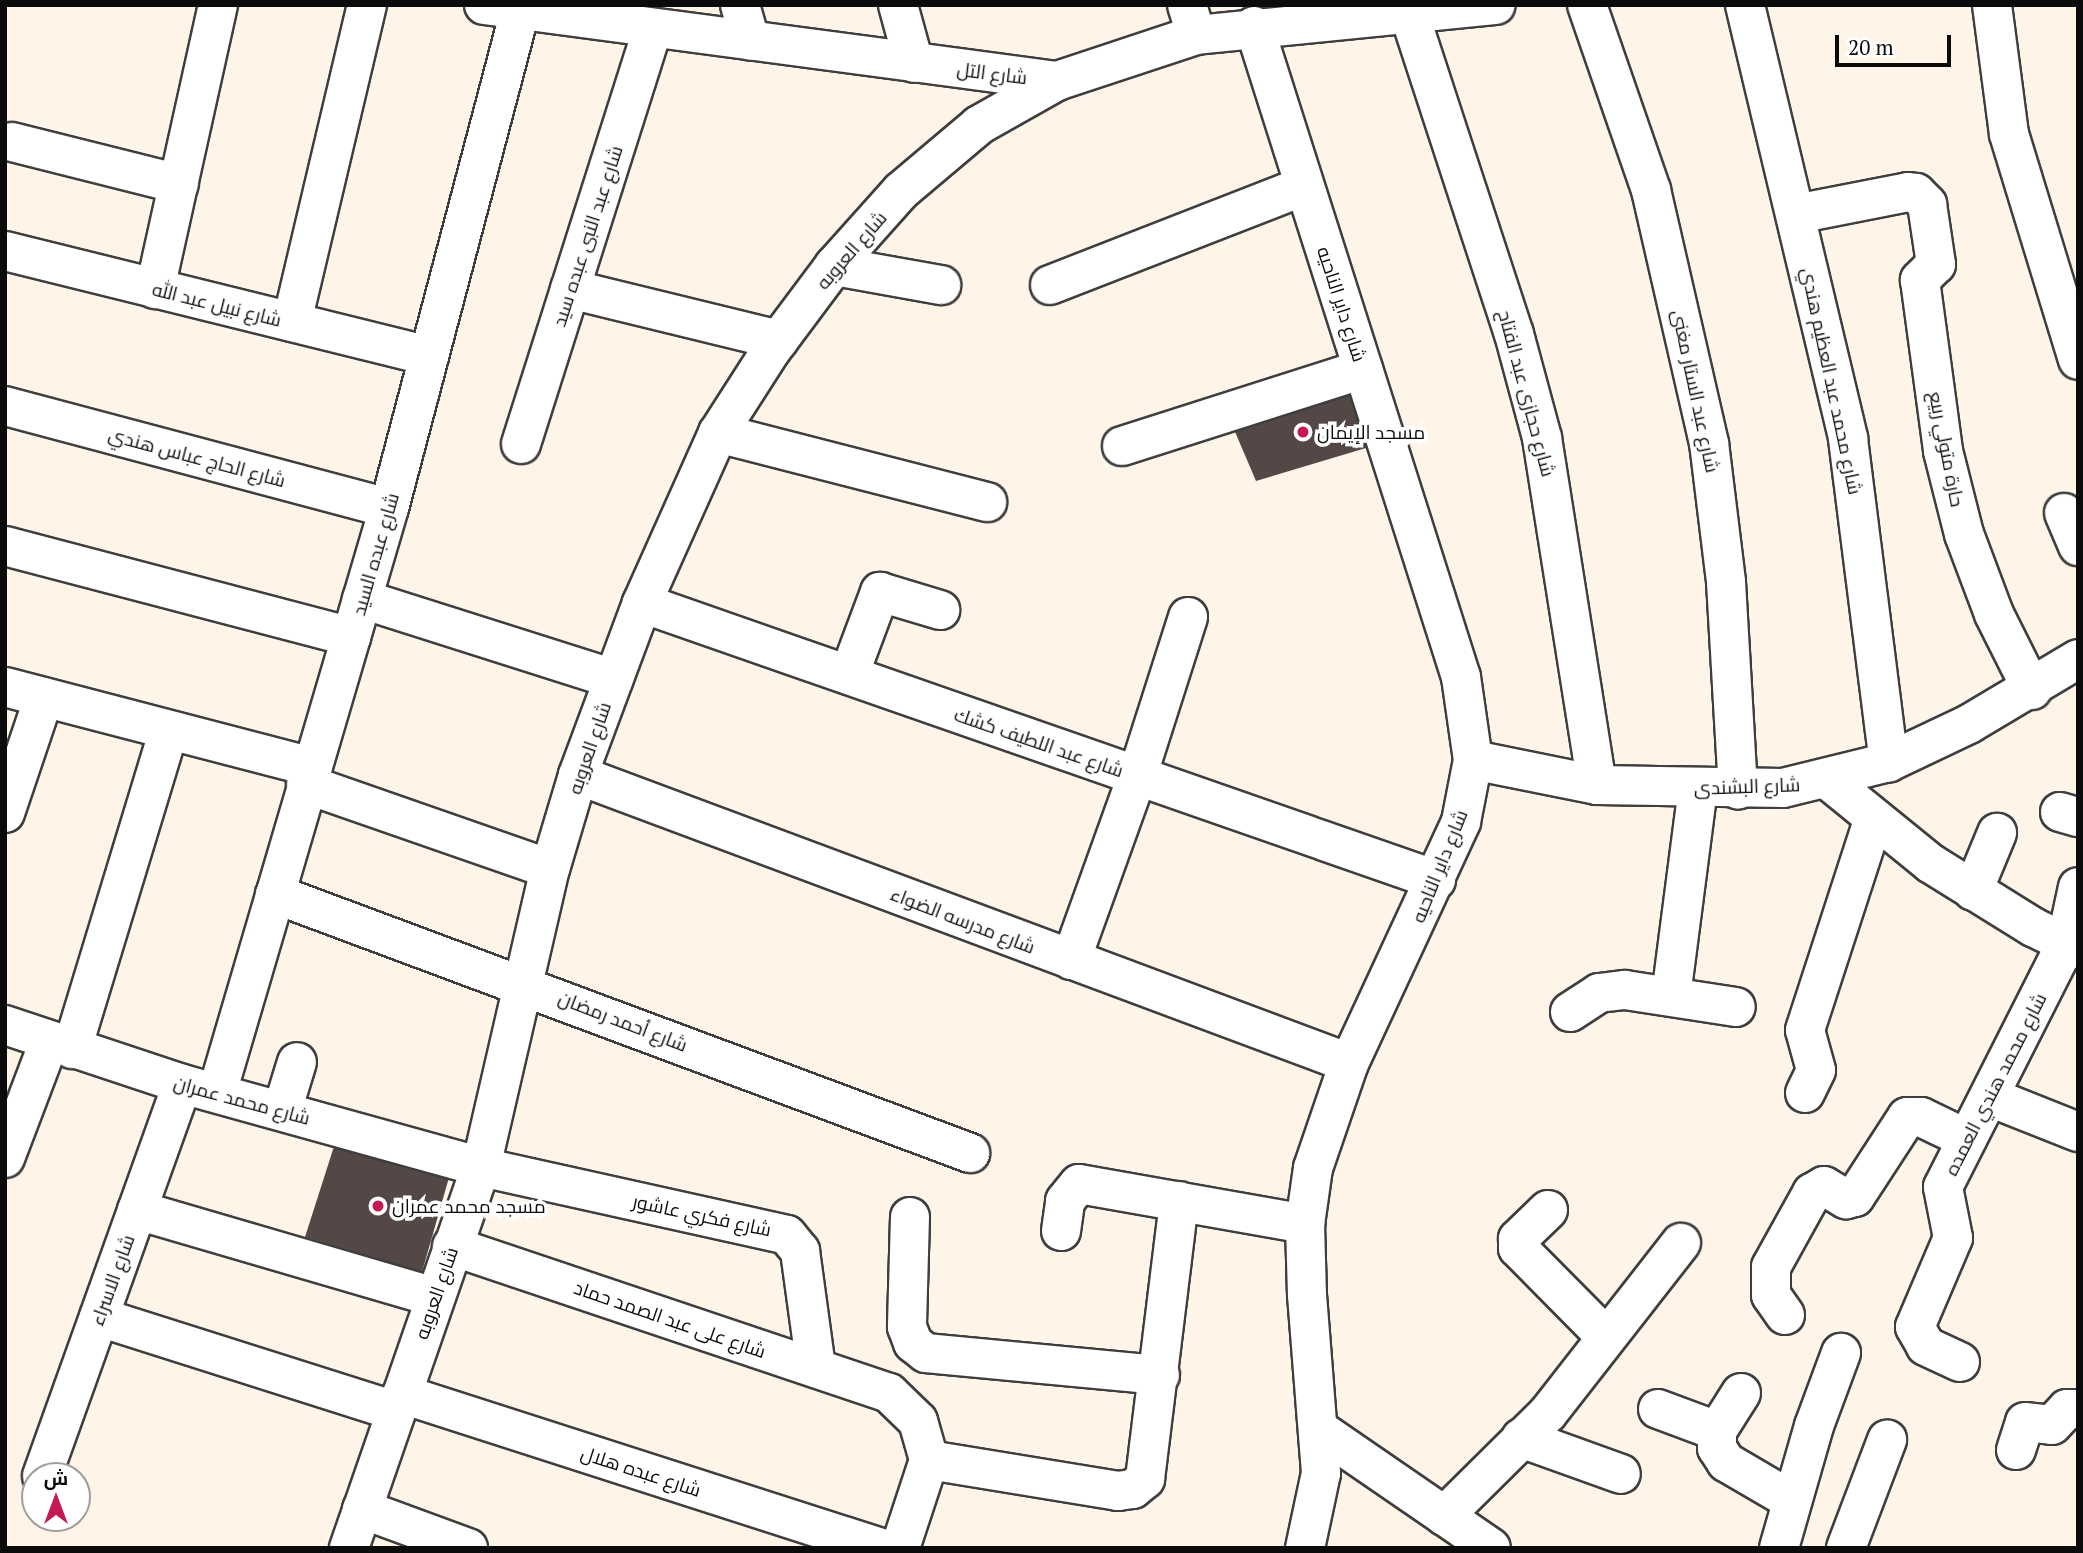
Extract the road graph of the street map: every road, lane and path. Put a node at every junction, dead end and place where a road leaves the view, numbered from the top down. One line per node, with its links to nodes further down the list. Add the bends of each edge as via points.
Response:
1 (218, 5): 19 (street)
2 (367, 5): 28 (street)
3 (740, 5): 15 (street)
4 (898, 5): 16 (street)
5 (1496, 5): 10 (street, شارع التل)
6 (1587, 5): 60 (street, شارع عبد الستار مغنى, via 1651,190 1709,443 1722,536)
7 (1745, 5): 21 (street, شارع محمد عبد العظيم هندي)
8 (1992, 5): 31 (street, via 2009,134)
9 (502, 8): 11 (street, شارع التل); 30 (street, شارع عبده السيد)
10 (1404, 11): 13 (street, شارع التل); 58 (street, شارع حجازى عبد الفتاح, via 1514,334 1539,425)
11 (574, 12): 14 (street, شارع التل)
12 (1191, 20): 13 (street, شارع التل); 17 (street, شارع التل)
13 (1254, 26): 20 (street, شارع داير الناحيه)
14 (653, 28): 15 (street, شارع التل); 27 (street, شارع عبد النبى عبده سيد)
15 (750, 41): 16 (street, شارع التل)
16 (914, 63): 17 (street, شارع التل)
17 (1057, 81): 23 (street, شارع العروبه, via 979,125 901,191)
18 (12, 142): 19 (street)
19 (179, 184): 26 (street)
20 (1304, 186): 25 (street); 32 (street, شارع داير الناحيه)
21 (1796, 214): 49 (street, حارة متولي ربيع, via 1908,192 1927,204 1936,264 1920,280 1943,451 1972,556 1994,614); 53 (street, شارع محمد عبد العظيم هندي, via 1848,439)
22 (5, 251): 26 (street, شارع نبيل عبد الله)
23 (834, 266): 24 (street); 29 (street, شارع العروبه)
24 (941, 285)
25 (1050, 285)
26 (155, 289): 28 (street, شارع نبيل عبد الله)
27 (570, 289): 29 (street); 35 (street, شارع عبد النبى عبده سيد)
28 (292, 322): 30 (street, شارع نبيل عبد الله)
29 (779, 340): 34 (street, شارع العروبه)
30 (429, 356): 38 (street, شارع عبده السيد)
31 (2078, 360)
32 (1363, 369): 36 (street); 52 (street, شارع داير الناحيه, via 1461,677)
33 (5, 405): 38 (street, شارع الحاج عباس هندي)
34 (718, 433): 37 (street); 41 (street, شارع العروبه)
35 (521, 444)
36 (1122, 446)
37 (987, 502)
38 (389, 508): 40 (street, شارع عبده السيد)
39 (5, 546): 44 (street)
40 (362, 599): 44 (street, شارع عبده السيد); 47 (street)
41 (642, 603): 46 (street, شارع عبد اللطيف كشك); 47 (street, شارع العروبه)
42 (940, 610): 46 (street, via 880,592)
43 (1188, 617): 56 (street)
44 (351, 637): 55 (street, شارع عبده السيد)
45 (2078, 659): 49 (street, شارع البشندى)
46 (849, 675): 56 (street, شارع عبد اللطيف كشك)
47 (614, 679): 54 (street, شارع العروبه)
48 (5, 687): 50 (street)
49 (2032, 690): 53 (street, شارع البشندى)
50 (44, 697): 51 (street); 61 (street)
51 (169, 730): 55 (street); 76 (street)
52 (1473, 760): 58 (street, شارع البشندى); 65 (street, شارع داير الناحيه, via 1461,822)
53 (1889, 762): 57 (street, شارع البشندى)
54 (578, 775): 64 (street, شارع العروبه); 70 (street, شارع مدرسه الضواء)
55 (309, 776): 64 (street); 68 (street, شارع عبده السيد)
56 (1137, 777): 65 (street, شارع عبد اللطيف كشك); 70 (street)
57 (1828, 780): 60 (street, شارع البشندى); 62 (street)
58 (1597, 785): 59 (street, شارع البشندى)
59 (1698, 789): 60 (street, شارع البشندى); 72 (street)
60 (1738, 790)
61 (5, 813)
62 (1873, 821): 67 (street); 80 (street, via 1805,1030 1816,1065)
63 (1997, 833): 67 (street)
64 (550, 869): 71 (street, شارع العروبه)
65 (1436, 880): 78 (street, شارع داير الناحيه)
66 (2078, 887): 69 (street, شارع محمد هندي العمده)
67 (1973, 891): 69 (street)
68 (275, 894): 71 (street, شارع أحمد رمضان); 79 (street, شارع عبده السيد)
69 (2072, 946): 81 (street, شارع محمد هندي العمده)
70 (1071, 960): 78 (street, شارع مدرسه الضواء)
71 (522, 983): 85 (street, شارع أحمد رمضان); 87 (street, شارع العروبه)
72 (1671, 996): 73 (street); 74 (street, via 1625,990 1598,993)
73 (1736, 1007)
74 (1570, 1012)
75 (5, 1025): 76 (street, شارع محمد عمران)
76 (60, 1046): 79 (street, شارع محمد عمران); 86 (street)
77 (298, 1062): 82 (street)
78 (1349, 1063): 92 (street, شارع داير الناحيه, via 1317,1155)
79 (199, 1088): 82 (street, شارع محمد عمران); 89 (street, شارع الاسراء)
80 (1805, 1093)
81 (1990, 1097): 83 (street); 84 (street, شارع محمد هندي العمده)
82 (282, 1111): 87 (street, شارع محمد عمران)
83 (2078, 1132)
84 (1967, 1139): 97 (street, via 1921,1117 1907,1117 1855,1197 1846,1199 1824,1186 1812,1193 1771,1267 1770,1295); 101 (street, شارع محمد هندي العمده, via 1943,1187 1953,1238 1915,1327 1926,1346)
85 (970, 1153)
86 (5, 1158)
87 (481, 1167): 95 (street, شارع العروبه); 102 (street, شارع فكري عاشور, via 787,1235 800,1251)
88 (1179, 1200): 92 (street); 93 (street, via 1079,1184 1065,1201); 103 (street)
89 (137, 1210): 96 (street); 98 (street, شارع الاسراء)
90 (1548, 1210): 99 (street, via 1518,1239 1518,1248)
91 (910, 1217): 103 (street, via 907,1327 913,1343 926,1353)
92 (1306, 1224): 108 (street, شارع داير الناحيه, via 1312,1381)
93 (1061, 1231)
94 (1681, 1243): 99 (street)
95 (452, 1246): 96 (street, شارع العروبه); 102 (street, شارع على عبد الصمد حماد)
96 (435, 1297): 105 (street, شارع العروبه)
97 (1784, 1315)
98 (99, 1317): 105 (street, شارع عبده هلال); 114 (street, شارع الاسراء)
99 (1606, 1336): 110 (street, via 1548,1413)
100 (1840, 1353): 116 (street)
101 (1960, 1362)
102 (816, 1368): 113 (street, شارع على عبد الصمد حماد, via 889,1393 918,1421)
103 (1160, 1374): 113 (street, via 1149,1464 1145,1479 1133,1489)
104 (1741, 1393): 109 (street)
105 (399, 1403): 117 (street, شارع العروبه); 121 (street, شارع عبده هلال)
106 (1658, 1409): 109 (street)
107 (2078, 1409): 112 (street, via 2067,1409 2052,1425 2025,1422)
108 (1321, 1431): 118 (street); 123 (street, شارع داير الناحيه, via 1321,1473)
109 (1717, 1431): 116 (street, via 1717,1448 1726,1462)
110 (1521, 1438): 115 (street); 118 (street)
111 (1887, 1440): 126 (street)
112 (2016, 1450)
113 (929, 1460): 122 (street)
114 (47, 1462)
115 (1622, 1474)
116 (1791, 1500): 125 (street)
117 (362, 1509): 119 (street, شارع العروبه); 120 (street)
118 (1444, 1516): 124 (street)
119 (349, 1548)
120 (468, 1548)
121 (881, 1548)
122 (900, 1548)
123 (1305, 1548)
124 (1491, 1548)
125 (1779, 1548)
126 (1846, 1548)

